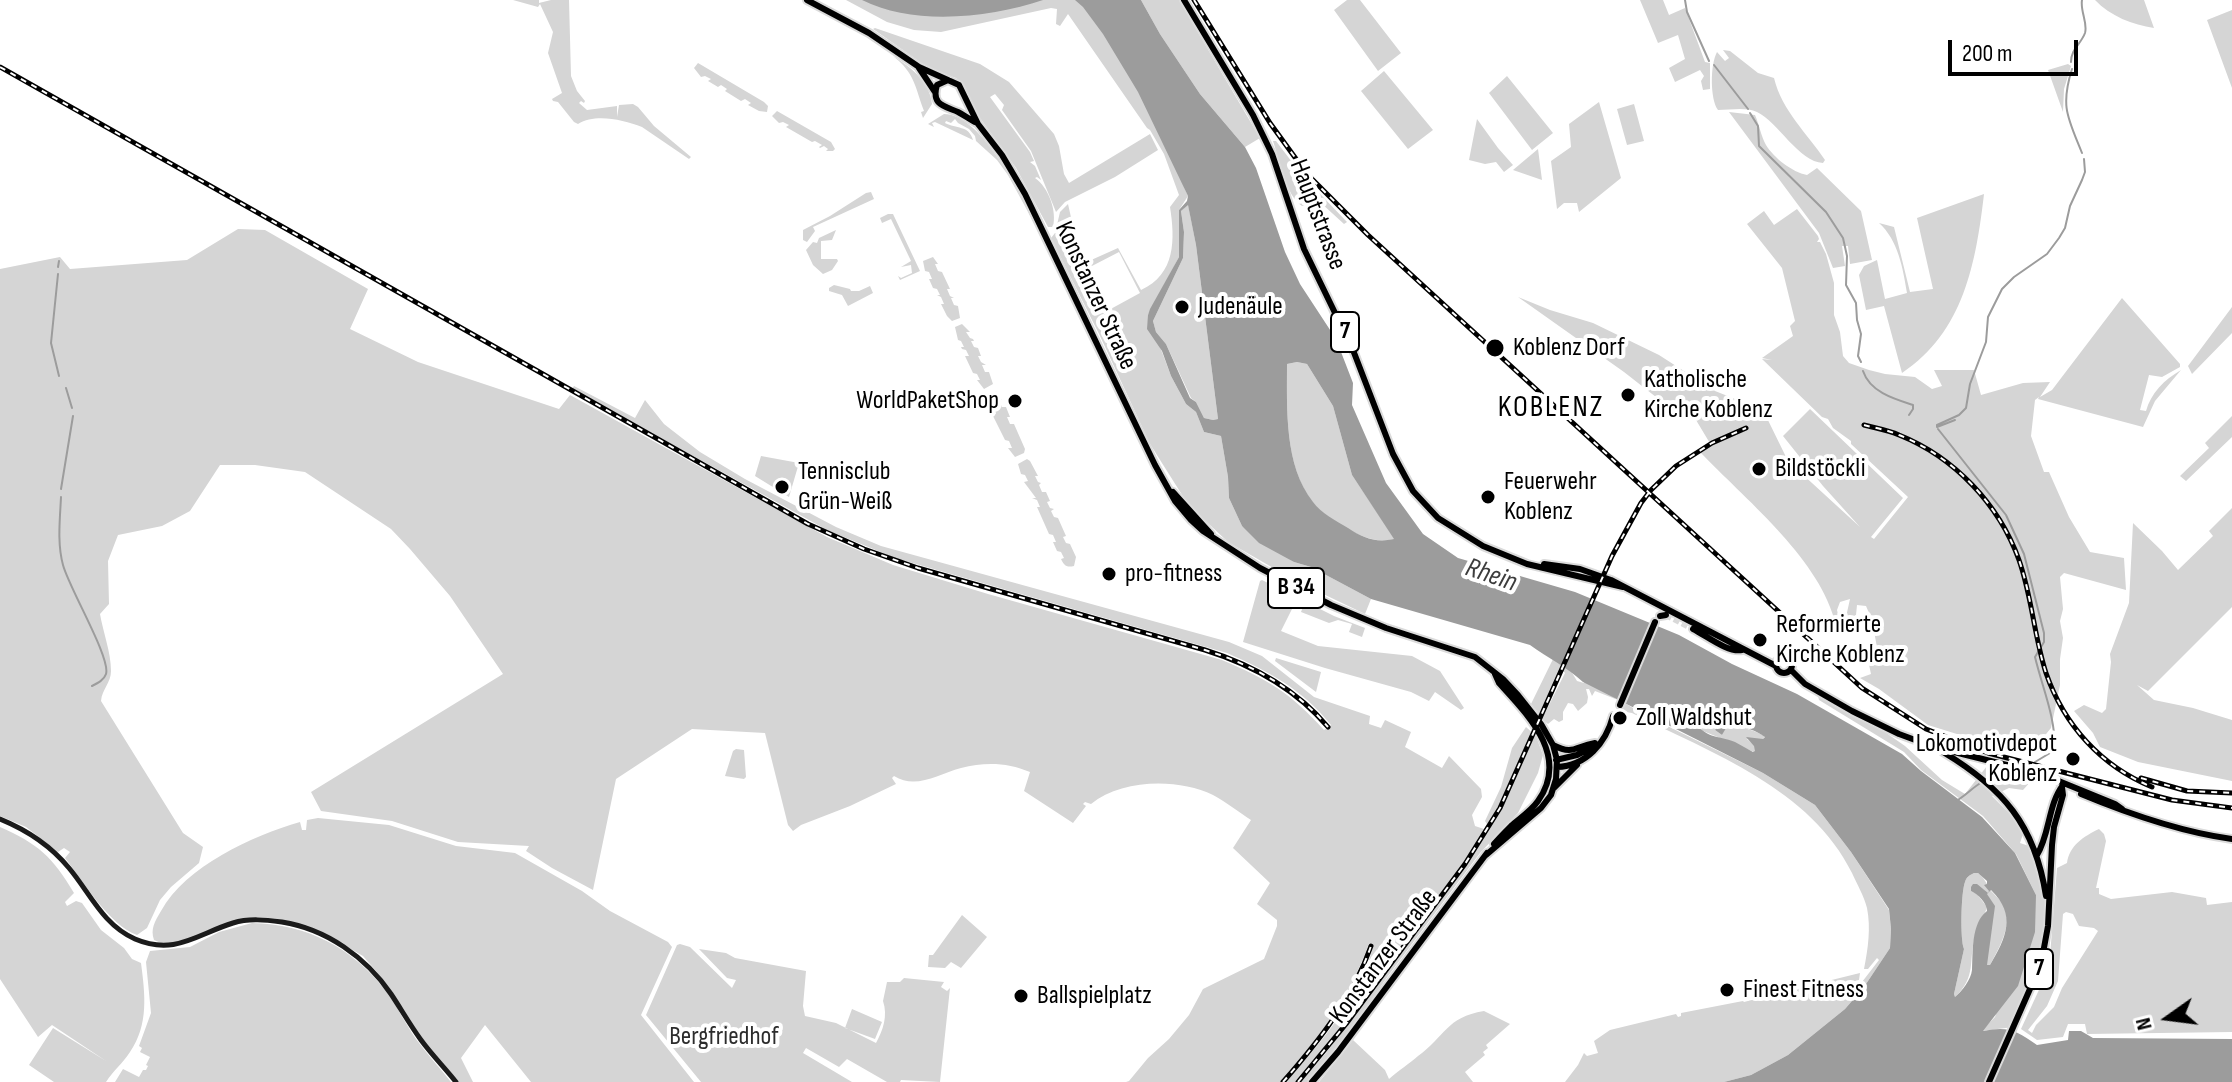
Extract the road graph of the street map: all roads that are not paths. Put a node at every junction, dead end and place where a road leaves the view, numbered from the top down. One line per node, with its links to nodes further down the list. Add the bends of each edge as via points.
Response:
1 (807, 0): 3 (main road, B 34)
2 (1184, 0): 9 (main road, Hauptstrasse / 7, via 1272,154 1304,249 1413,491 1438,518 1483,546 1534,566 1562,568 1623,587)
3 (919, 67): 4 (main road, B 34); 5 (main road, B 34)
4 (948, 80): 5 (main road); 6 (main road, Konstanzer Straße / B 34, via 959,85)
5 (935, 92): 7 (main road, Konstanzer Straße / B 34, via 938,103)
6 (965, 97): 7 (main road); 8 (main road, Konstanzer Straße / B 34)
7 (952, 110): 8 (main road, Konstanzer Straße / B 34)
8 (978, 124): 16 (main road, Konstanzer Straße / B 34, via 1025,194 1116,387 1168,489 1189,518 1260,568 1331,605 1470,655)
9 (1662, 607): 11 (main road, 7); 17 (main road)
10 (1693, 629): 11 (main road, via 1727,649)
11 (1742, 650): 13 (main road, 7)
12 (1780, 658): 13 (main road); 14 (main road); 15 (main road, via 1791,659)
13 (1762, 660): 14 (main road, 7)
14 (1776, 666): 15 (main road, via 1782,673)
15 (1791, 670): 21 (main road, 7, via 1852,711)
16 (1494, 673): 20 (main road, Konstanzer Straße / B 34, via 1534,714); 23 (main road, Konstanzer Straße / B 34, via 1539,732)
17 (1620, 703)
18 (1613, 718): 19 (main road)
19 (1599, 742): 20 (main road, via 1573,751); 22 (main road); 23 (main road)
20 (1553, 745): 23 (main road, Konstanzer Straße / B 34)
21 (1934, 747): 24 (main road, 7); 32 (main road, 7, via 1991,786 2014,812)
22 (1580, 763): 23 (main road); 25 (main road)
23 (1555, 764): 25 (main road, Konstanzer Straße / B 34); 31 (main road, Konstanzer Straße, via 1537,803)
24 (2063, 785): 26 (main road); 27 (main road, 7); 28 (main road); 32 (main road)
25 (1554, 788): 31 (main road, Konstanzer Straße, via 1541,808)
26 (2072, 790): 27 (main road); 28 (main road)
27 (2063, 795): 33 (main road, 7, via 2054,827)
28 (2122, 809): 30 (main road)
29 (0, 819): 34 (main road, via 51,850 110,922 137,940 175,945 252,920 303,927 342,946 375,973)
30 (2232, 839)
31 (1486, 855): 35 (main road, Konstanzer Straße)
32 (2037, 855): 33 (main road, 7)
33 (2048, 908): 36 (main road, 7, via 2041,964)
34 (456, 1082)
35 (1312, 1082)
36 (1989, 1082)

